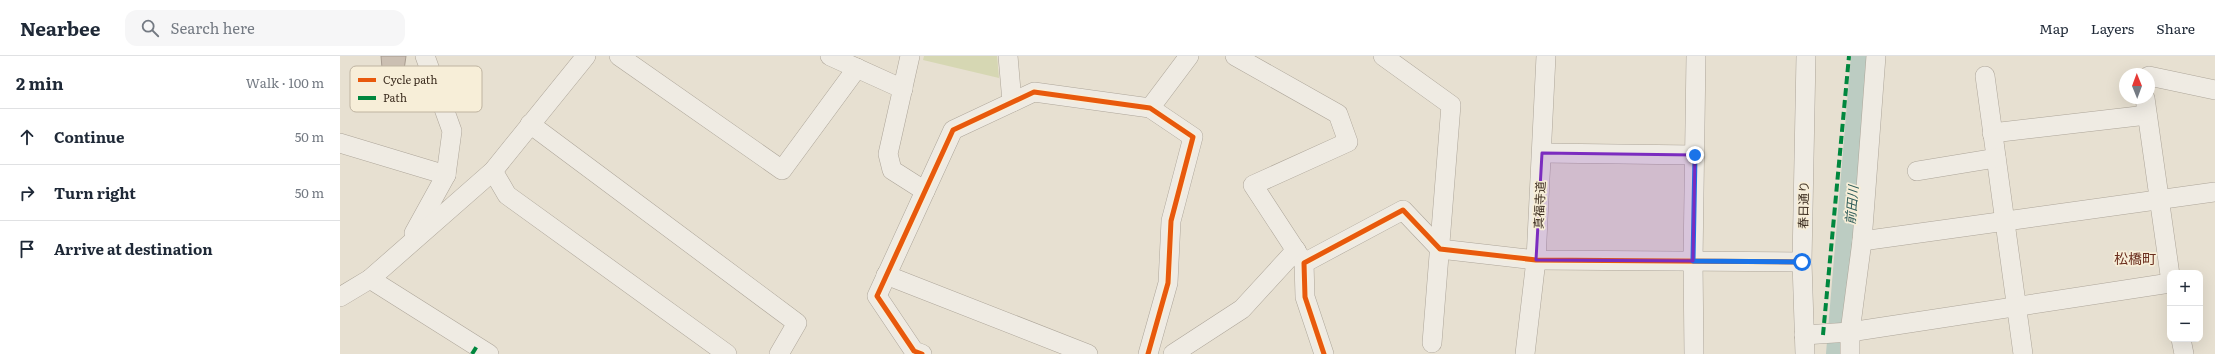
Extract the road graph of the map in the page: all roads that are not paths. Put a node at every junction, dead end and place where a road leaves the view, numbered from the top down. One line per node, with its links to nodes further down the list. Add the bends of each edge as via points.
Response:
1 (425, 56): 14 (street)
2 (586, 56): 24 (street)
3 (619, 56): 15 (street, via 782,170)
4 (830, 56): 15 (street)
5 (910, 56): 18 (street)
6 (1008, 56): 20 (street)
7 (1189, 56): 22 (street)
8 (1235, 56): 40 (street, via 1338,114 1348,142 1253,185)
9 (1383, 56): 39 (street, via 1451,105)
10 (1546, 56): 27 (street, 真福寺道)
11 (1696, 56): 28 (street)
12 (1806, 56): 43 (street, 春日通り)
13 (1876, 56): 37 (street)
14 (429, 66)
15 (857, 68): 18 (street)
16 (1985, 76): 25 (street)
17 (2155, 77): 19 (street)
18 (903, 89): 33 (street, via 888,154 892,170)
19 (2215, 90)
20 (1012, 102): 22 (street, via 1034,92); 33 (street, via 953,130)
21 (2146, 106): 25 (street); 35 (street)
22 (1150, 108): 59 (street, via 1193,137 1171,221 1168,283)
23 (445, 112): 32 (street, via 452,131)
24 (530, 124): 30 (street); 56 (street, via 797,322)
25 (1992, 133): 29 (street)
26 (340, 143): 32 (street)
27 (1542, 153): 28 (street); 41 (street, 真福寺道)
28 (1695, 155): 42 (street)
29 (1996, 158): 31 (street); 36 (street)
30 (493, 171): 38 (street); 55 (street, via 508,195)
31 (1917, 171)
32 (446, 175): 38 (street)
33 (926, 191): 45 (street)
34 (2215, 192): 35 (street)
35 (2158, 199): 36 (street); 44 (street)
36 (2004, 220): 37 (street); 49 (street)
37 (1862, 241): 50 (street)
38 (408, 244): 46 (street)
39 (1440, 249): 40 (street, via 1403,210); 41 (street); 53 (street)
40 (1300, 256): 60 (street, via 1242,309); 61 (street, via 1305,297)
41 (1536, 260): 42 (street); 62 (street, 真福寺道)
42 (1693, 261): 43 (street); 63 (street)
43 (1802, 262): 51 (street, 春日通り)
44 (2169, 270)
45 (886, 275): 57 (street, via 877,296 914,351); 58 (street)
46 (370, 279): 48 (street); 54 (street)
47 (2167, 283): 49 (street)
48 (340, 297)
49 (2016, 307): 50 (street); 66 (street)
50 (1850, 332): 51 (street); 65 (street)
51 (1804, 335): 64 (street, 春日通り)
52 (2182, 342): 67 (street)
53 (1432, 343)
54 (489, 354)
55 (727, 354)
56 (779, 354)
57 (922, 354)
58 (1088, 354)
59 (1148, 354)
60 (1173, 354)
61 (1324, 354)
62 (1525, 354)
63 (1694, 354)
64 (1805, 354)
65 (1850, 354)
66 (2023, 354)
67 (2184, 354)

